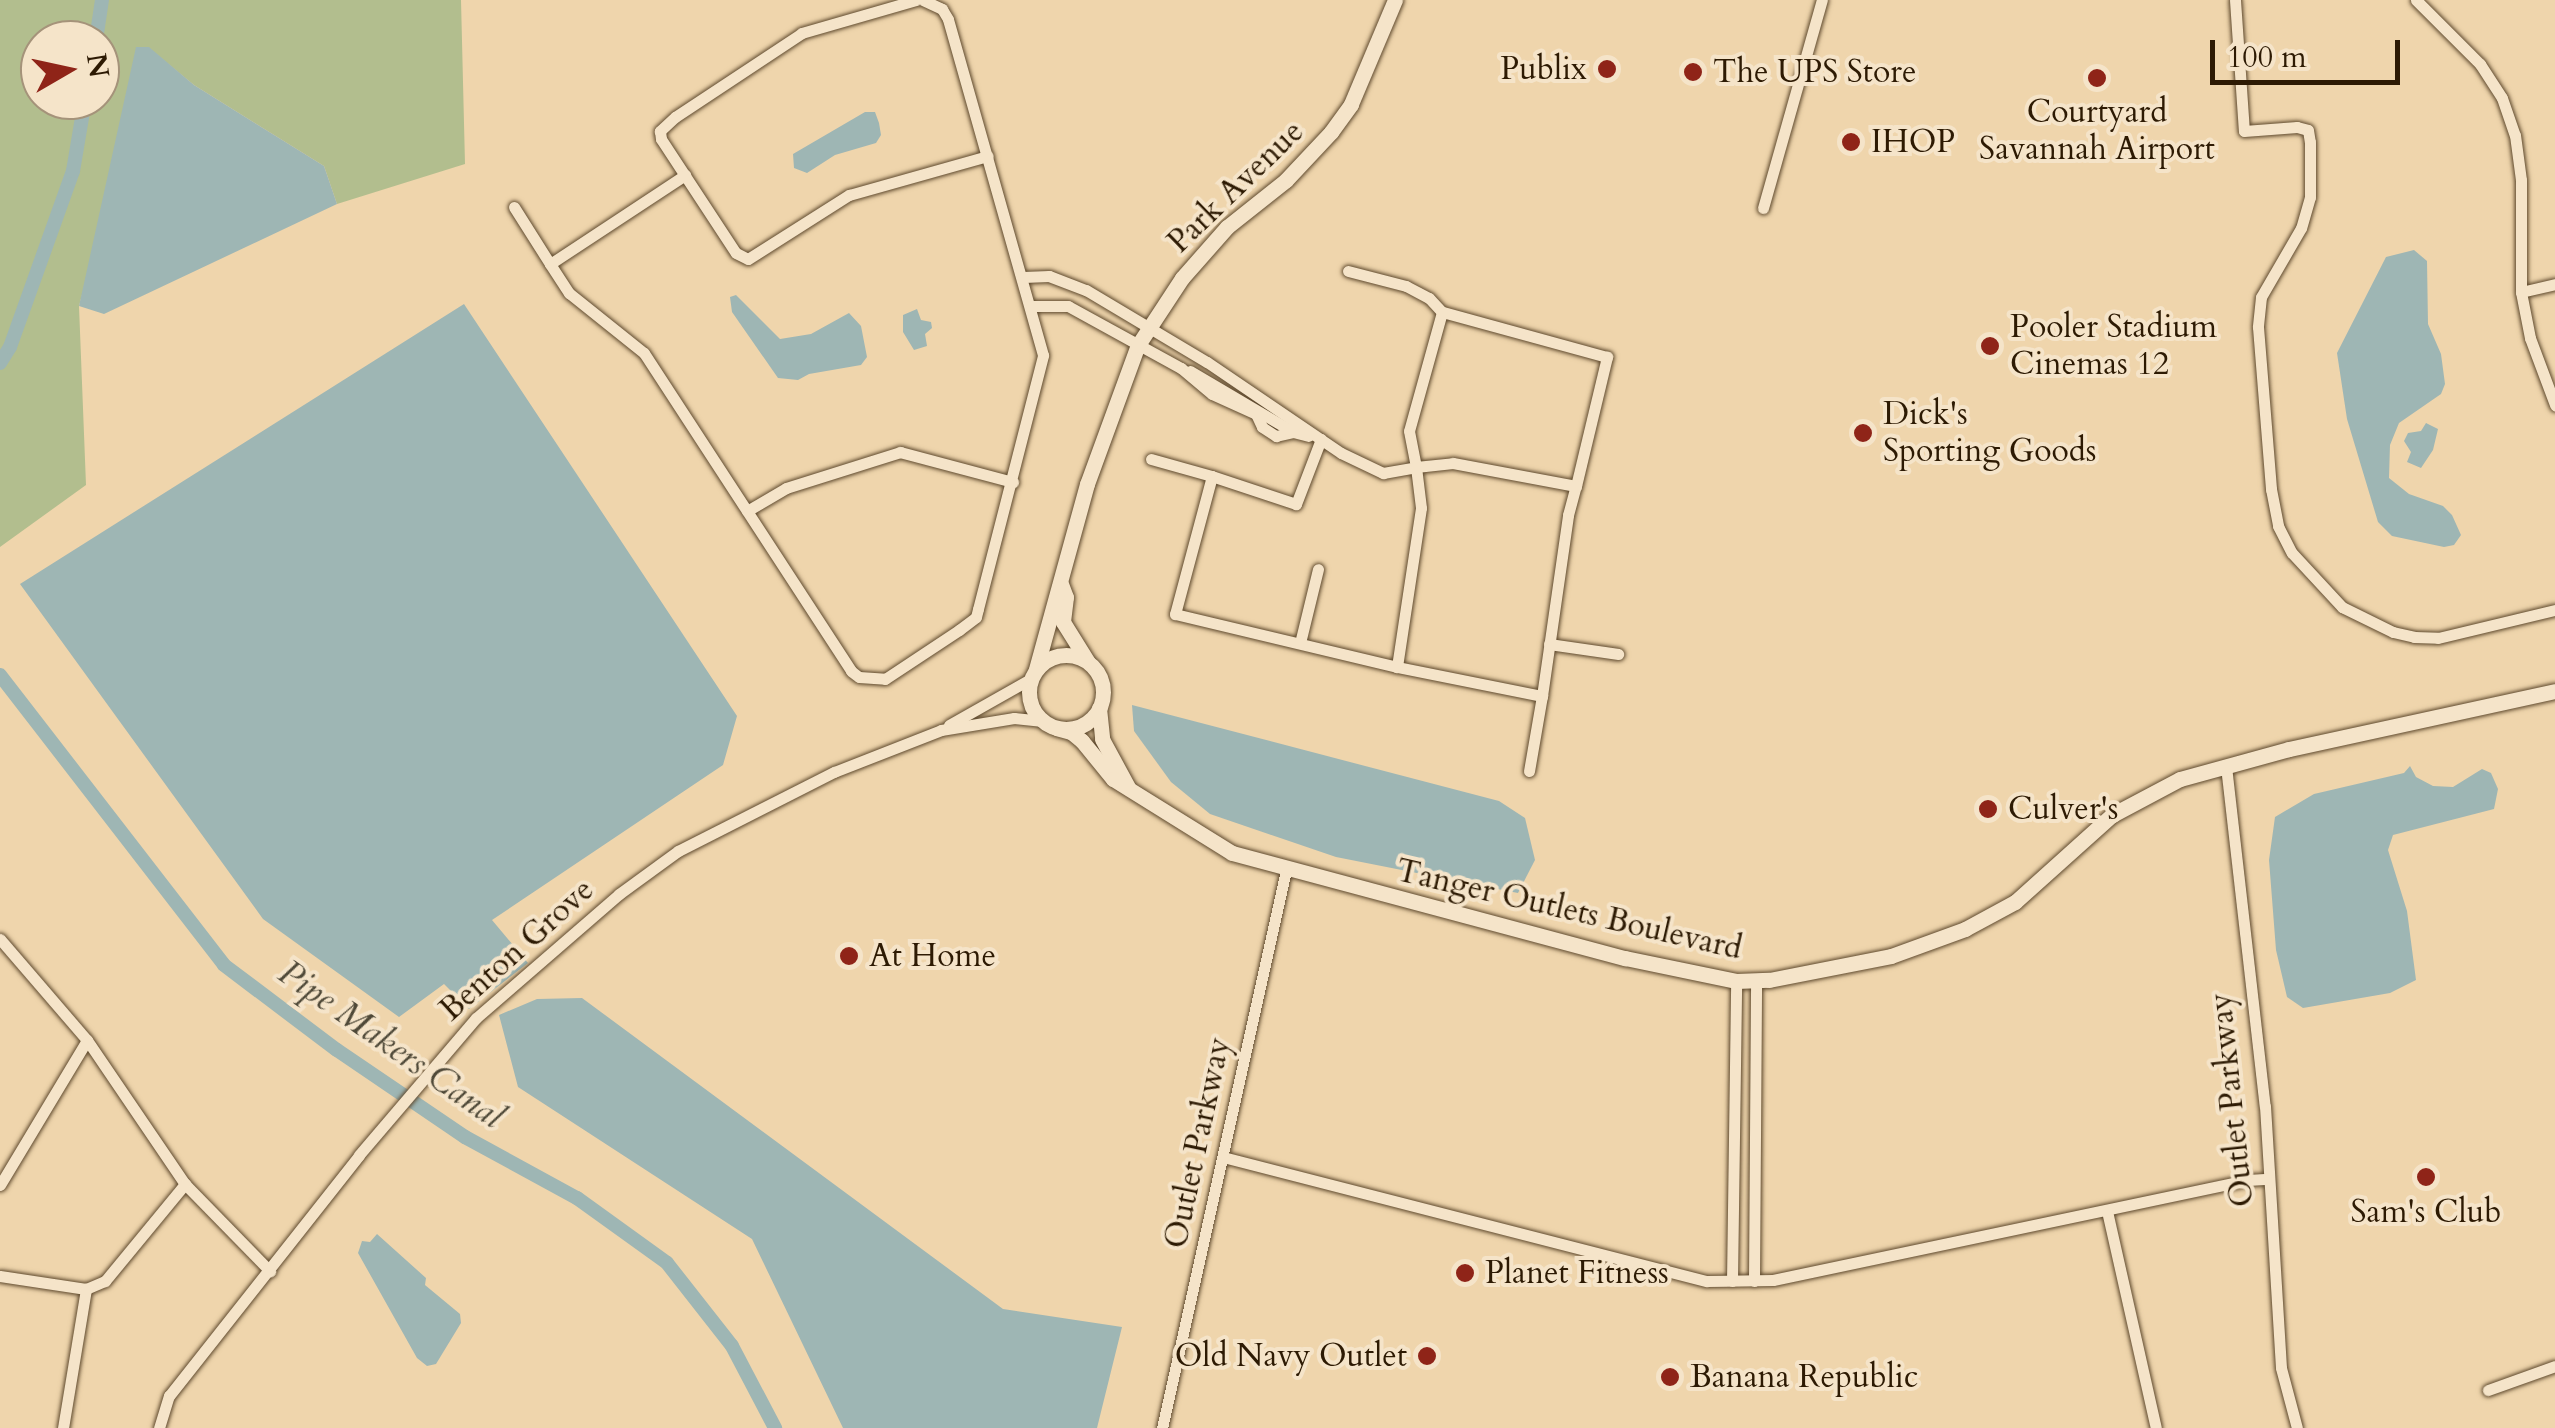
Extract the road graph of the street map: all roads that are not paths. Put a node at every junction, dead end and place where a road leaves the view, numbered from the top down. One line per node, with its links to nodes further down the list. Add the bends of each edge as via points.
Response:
1 (919, 0): 6 (street, via 942,9 948,20); 7 (street, via 802,33 675,117 661,139)
2 (1395, 0): 17 (street, Park Avenue, via 1351,104 1332,132 1286,180 1226,226)
3 (1822, 0): 9 (street)
4 (2235, 0): 30 (street, via 2244,131 2297,126 2308,130 2310,142 2310,197 2302,228 2260,296 2258,326 2271,490 2292,553 2342,607 2414,637 2438,638)
5 (2416, 0): 14 (street, via 2480,64 2502,98 2521,180)
6 (988, 156): 7 (street, via 849,195 748,260 736,253); 12 (street)
7 (684, 175): 10 (street)
8 (514, 207): 10 (street)
9 (1764, 208)
10 (550, 264): 27 (street, via 569,293 644,353)
11 (1348, 271): 16 (street, via 1406,286)
12 (1023, 277): 15 (street); 17 (street, via 1067,280)
13 (2555, 284): 14 (street)
14 (2520, 292): 19 (street)
15 (1031, 306): 18 (street, via 1068,306); 25 (street, via 1043,368)
16 (1442, 312): 23 (street, via 1408,431); 26 (street, via 1607,358)
17 (1149, 327): 18 (street, Park Avenue); 21 (street)
18 (1138, 346): 21 (street, via 1256,414 1276,436); 29 (street, Park Avenue, via 1087,484)
19 (2549, 376): 20 (street)
20 (2555, 405)
21 (1319, 438): 23 (street, via 1383,473); 24 (street, via 1296,504)
22 (1151, 459): 24 (street)
23 (1416, 467): 26 (street, via 1452,462); 35 (street, via 1418,546)
24 (1212, 476): 31 (street, via 1175,614)
25 (1012, 482): 27 (street, via 900,452 786,488); 27 (street, via 976,617 885,678 851,670)
26 (1576, 486): 32 (street)
27 (747, 511)
28 (1318, 569): 31 (street)
29 (1061, 584): 34 (street, Park Avenue, via 1063,622); 36 (street, Park Avenue)
30 (2555, 610)
31 (1300, 644): 35 (street)
32 (1549, 644): 33 (street); 38 (street)
33 (1618, 654)
34 (1088, 662): 36 (street, via 1061,655); 39 (street, via 1102,688)
35 (1397, 667): 38 (street)
36 (1034, 673): 40 (street, via 1029,696); 41 (street, Benton Grove)
37 (2555, 691): 42 (street, Tanger Outlets Boulevard)
38 (1542, 696): 43 (street)
39 (1099, 706): 40 (street, via 1084,724); 44 (street, via 1102,739)
40 (1049, 724): 41 (street, Benton Grove, via 1014,718); 44 (street, Tanger Outlets Boulevard, via 1071,732)
41 (942, 730): 55 (street, Benton Grove, via 834,772 678,850 620,894 476,1018)
42 (2226, 766): 47 (street, Tanger Outlets Boulevard, via 2135,800 2015,902 1966,930 1891,956); 51 (street, Outlet Parkway)
43 (1529, 770)
44 (1128, 787): 45 (street, Tanger Outlets Boulevard, via 1216,844)
45 (1286, 870): 48 (street, Tanger Outlets Boulevard); 50 (street, Outlet Parkway)
46 (0, 939): 49 (street)
47 (1756, 980): 48 (street, Tanger Outlets Boulevard); 57 (street)
48 (1736, 981): 58 (street)
49 (87, 1040): 52 (street); 53 (street)
50 (1223, 1157): 58 (street, via 1707,1281); 64 (street, Outlet Parkway)
51 (2269, 1180): 54 (street); 66 (street, Outlet Parkway, via 2281,1368)
52 (185, 1184): 55 (street); 59 (street, via 105,1281)
53 (0, 1185)
54 (2107, 1211): 57 (street); 65 (street)
55 (270, 1271): 63 (street, Benton Grove, via 169,1396)
56 (0, 1276): 59 (street)
57 (1754, 1280): 58 (street)
58 (1732, 1281)
59 (86, 1290): 62 (street)
60 (2555, 1366): 61 (street)
61 (2488, 1390)
62 (63, 1428)
63 (159, 1428)
64 (1162, 1428)
65 (2156, 1428)
66 (2297, 1428)

